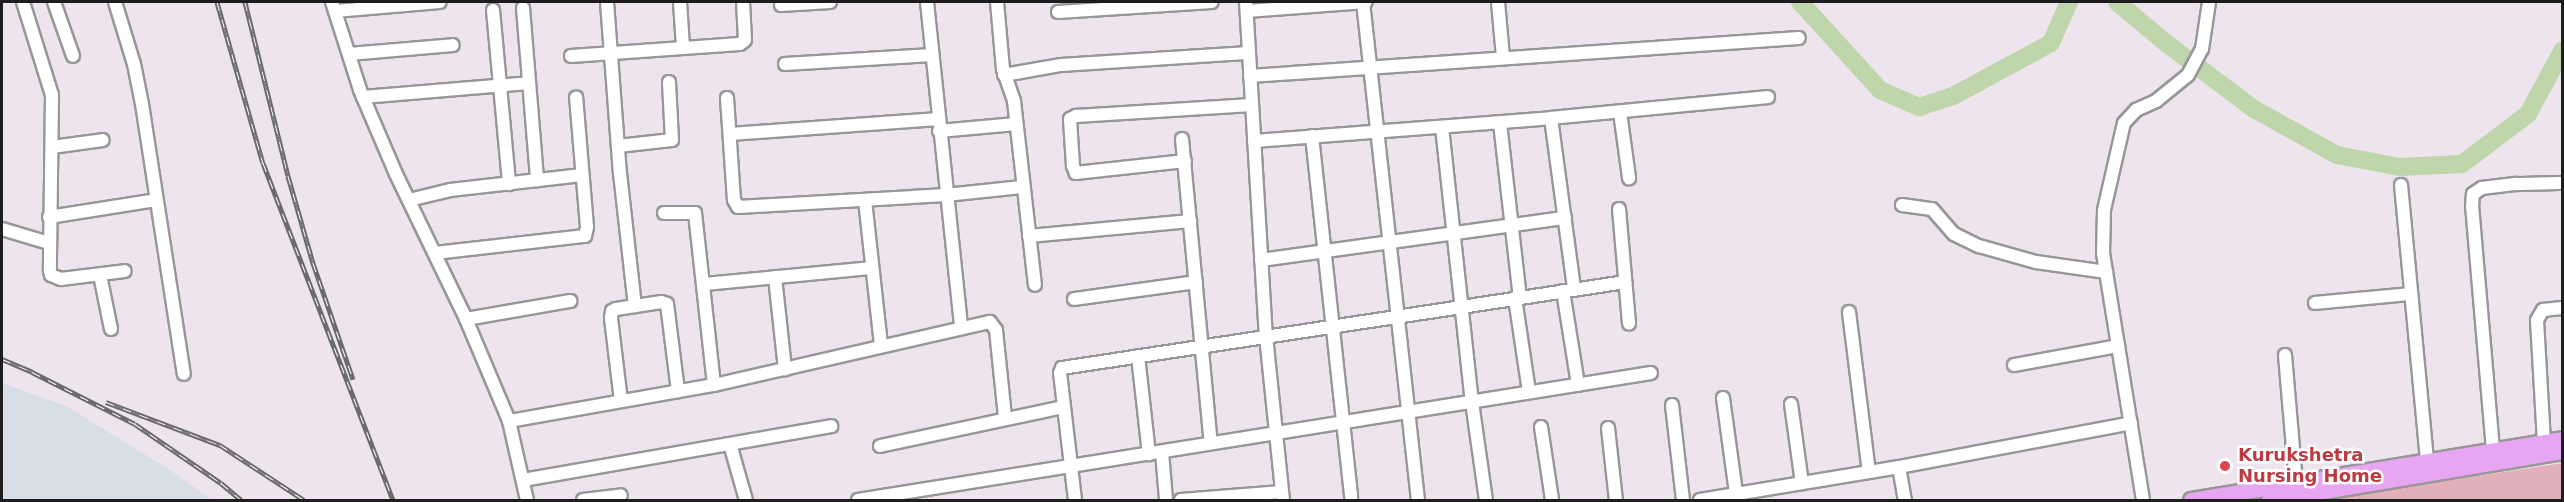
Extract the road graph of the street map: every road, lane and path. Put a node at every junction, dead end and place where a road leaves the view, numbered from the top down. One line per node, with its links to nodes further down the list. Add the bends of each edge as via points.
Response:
1 (23, 2): 56 (street, via 52,95)
2 (54, 2): 28 (street)
3 (115, 2): 66 (street, via 136,74)
4 (440, 2): 16 (street)
5 (607, 2): 24 (street)
6 (680, 2): 23 (street)
7 (743, 2): 23 (street, via 743,43)
8 (830, 2): 15 (street)
9 (927, 2): 27 (street)
10 (997, 2): 33 (street)
11 (1212, 2): 20 (street)
12 (1364, 2): 17 (street); 32 (street)
13 (1498, 2): 30 (street)
14 (2209, 2): 86 (street, via 2204,40 2188,75 2156,101 2136,110 2124,123 2104,210)
15 (781, 5)
16 (334, 6): 26 (street)
17 (1247, 6): 25 (street)
18 (523, 8): 36 (street)
19 (493, 10): 37 (street)
20 (1058, 12)
21 (1799, 38): 30 (street)
22 (453, 45): 26 (street)
23 (683, 47): 24 (street)
24 (611, 53): 29 (street); 55 (street)
25 (1249, 53): 33 (street, via 1061,65); 34 (street)
26 (349, 54): 38 (street)
27 (932, 55): 31 (street); 47 (street)
28 (73, 56)
29 (571, 56)
30 (1503, 57): 32 (street)
31 (785, 64)
32 (1370, 66): 34 (street); 49 (street)
33 (1004, 75): 46 (street, via 1012,93)
34 (1250, 76): 42 (street)
35 (669, 82): 55 (street, via 672,140)
36 (528, 83): 37 (street); 60 (street)
37 (501, 85): 38 (street); 62 (street)
38 (363, 97): 67 (street)
39 (576, 97): 58 (street)
40 (1768, 97): 43 (street)
41 (727, 98): 50 (street)
42 (1252, 105): 54 (street); 57 (street, via 1070,119 1076,173)
43 (1620, 112): 44 (street); 59 (street)
44 (1551, 118): 45 (street); 73 (street)
45 (1500, 123): 48 (street); 75 (street)
46 (1016, 124): 47 (street); 64 (street)
47 (938, 125): 50 (street); 65 (street)
48 (1442, 127): 49 (street); 77 (street)
49 (1377, 132): 51 (street); 79 (street)
50 (730, 134): 68 (street, via 734,200 738,207)
51 (1312, 136): 54 (street); 81 (street)
52 (1182, 139): 57 (street)
53 (103, 140): 56 (street)
54 (1254, 141): 83 (street)
55 (618, 146): 99 (street)
56 (52, 147): 72 (street)
57 (1185, 161): 74 (street)
58 (582, 175): 60 (street); 82 (street, via 585,236)
59 (1629, 178)
60 (537, 180): 62 (street)
61 (2562, 183): 143 (street, via 2482,188 2474,194)
62 (509, 184): 67 (street, via 450,190)
63 (2401, 185): 94 (street)
64 (1022, 187): 65 (street); 78 (street)
65 (946, 195): 68 (street); 107 (street)
66 (156, 200): 72 (street); 118 (street)
67 (409, 200): 82 (street)
68 (865, 200): 84 (street)
69 (1902, 205): 86 (street, via 1932,209 1954,234 1979,246 2036,262)
70 (1619, 209): 90 (street)
71 (664, 213): 91 (street, via 695,213)
72 (49, 217): 80 (street)
73 (1565, 218): 75 (street); 93 (street)
74 (1190, 221): 78 (street); 89 (street)
75 (1512, 225): 77 (street); 95 (street)
76 (2, 229): 80 (street)
77 (1454, 233): 79 (street); 100 (street)
78 (1029, 237): 92 (street)
79 (1390, 242): 81 (street); 103 (street)
80 (49, 243): 87 (street, via 50,271 56,278)
81 (1325, 251): 83 (street); 106 (street)
82 (435, 253): 104 (street)
83 (1261, 260): 109 (street)
84 (872, 268): 88 (street); 110 (street)
85 (125, 271): 87 (street)
86 (2106, 272): 112 (street)
87 (100, 274): 108 (street)
88 (775, 277): 91 (street); 116 (street)
89 (1196, 282): 96 (street); 111 (street)
90 (1625, 282): 93 (street); 105 (street)
91 (705, 285): 119 (street)
92 (1035, 285)
93 (1569, 290): 95 (street); 120 (street)
94 (2411, 294): 98 (street); 147 (street)
95 (1517, 298): 100 (street); 122 (street)
96 (1074, 299)
97 (570, 301): 104 (street)
98 (2315, 303)
99 (635, 306): 121 (street, via 667,304); 124 (street, via 616,309 611,314)
100 (1462, 307): 103 (street); 125 (street)
101 (2562, 308): 139 (street, via 2543,310 2538,316)
102 (1849, 312): 150 (street)
103 (1398, 316): 106 (street); 129 (street)
104 (466, 319): 131 (street)
105 (1629, 324)
106 (1334, 326): 109 (street); 132 (street)
107 (961, 328): 110 (street); 130 (street, via 986,322 994,325)
108 (111, 329)
109 (1266, 336): 111 (street); 137 (street)
110 (881, 346): 116 (street)
111 (1202, 346): 114 (street); 140 (street)
112 (2118, 346): 115 (street); 133 (street)
113 (2285, 355): 153 (street)
114 (1138, 356): 128 (street, via 1062,368); 146 (street)
115 (2014, 365)
116 (786, 369): 119 (street)
117 (1651, 373): 120 (street)
118 (184, 374)
119 (714, 385): 121 (street)
120 (1578, 385): 122 (street)
121 (678, 392): 124 (street)
122 (1529, 392): 125 (street)
123 (1723, 398): 154 (street)
124 (621, 401): 131 (street)
125 (1472, 402): 129 (street); 167 (street)
126 (1791, 404): 152 (street)
127 (1672, 405): 170 (street)
128 (1064, 406): 130 (street); 148 (street)
129 (1409, 412): 132 (street); 166 (street)
130 (1005, 417): 142 (street)
131 (509, 421): 151 (street)
132 (1344, 422): 137 (street); 157 (street)
133 (2131, 423): 149 (street); 173 (street)
134 (831, 426): 141 (street)
135 (1541, 427): 168 (street)
136 (1608, 428): 169 (street)
137 (1276, 433): 140 (street); 156 (street)
138 (2562, 439): 139 (main road)
139 (2544, 442): 143 (main road)
140 (1211, 443): 145 (street)
141 (730, 444): 151 (street); 161 (street)
142 (880, 446)
143 (2493, 450): 147 (main road)
144 (2562, 451): 158 (main road)
145 (1162, 452): 146 (street); 164 (street)
146 (1149, 454): 148 (street)
147 (2427, 461): 153 (main road)
148 (1070, 466): 162 (street); 163 (street)
149 (1899, 467): 150 (street); 172 (street)
150 (1869, 472): 152 (street)
151 (523, 480): 159 (street)
152 (1802, 483): 154 (street)
153 (2296, 483): 174 (main road)
154 (1736, 493): 171 (street)
155 (621, 495): 160 (street)
156 (1283, 496): 165 (street)
157 (1351, 497)
158 (2288, 499): 175 (main road)
159 (527, 501)
160 (583, 501)
161 (746, 501)
162 (858, 501)
163 (1075, 501)
164 (1166, 501)
165 (1181, 501)
166 (1418, 501)
167 (1486, 501)
168 (1552, 501)
169 (1616, 501)
170 (1683, 501)
171 (1700, 501)
172 (1905, 501)
173 (2143, 501)
174 (2191, 501)
175 (2269, 501)

